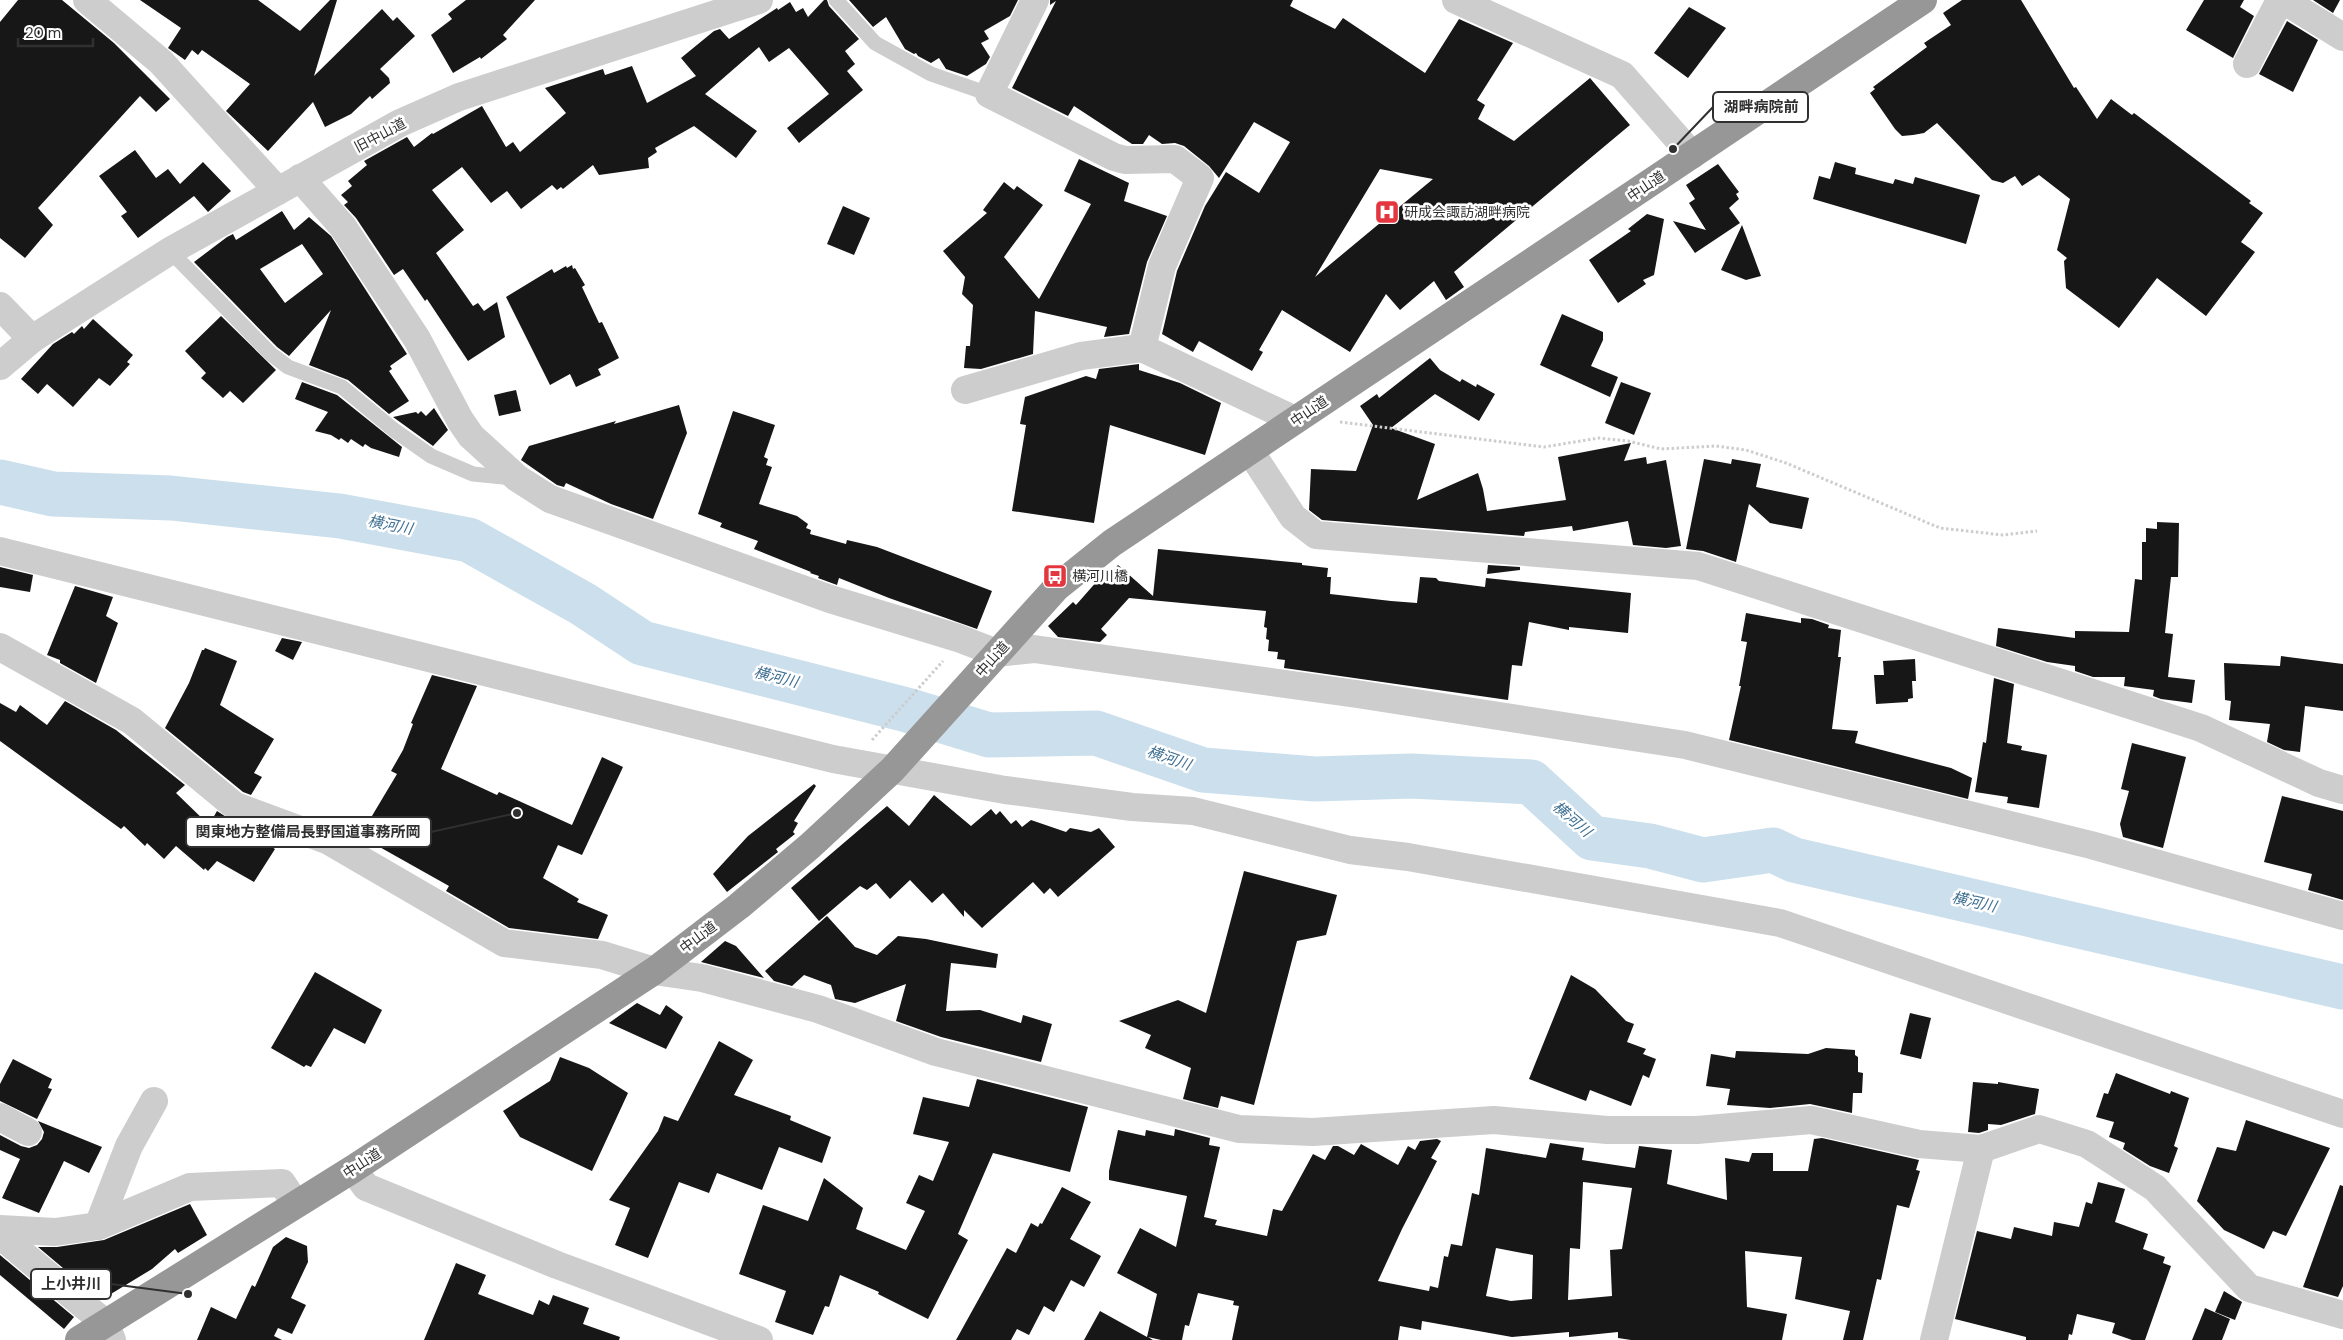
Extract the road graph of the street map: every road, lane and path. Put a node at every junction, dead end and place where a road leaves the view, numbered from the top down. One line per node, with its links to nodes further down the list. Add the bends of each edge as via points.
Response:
1 (87, 0): 12 (street, via 161,62)
2 (759, 0): 12 (street, 旧中山道, via 459,97 400,123)
3 (836, 0): 10 (lane, via 876,43 931,74)
4 (1035, 0): 10 (street)
5 (1456, 0): 11 (street, via 1622,76)
6 (1923, 0): 11 (highway, 中山道)
7 (2289, 2): 8 (street); 9 (street)
8 (2343, 37)
9 (2246, 64)
10 (989, 94): 16 (street, via 1114,157 1125,160 1175,158 1200,178 1162,266)
11 (1692, 155): 19 (highway, 中山道)
12 (289, 185): 13 (street, 旧中山道); 22 (street, via 344,227 417,339 471,436)
13 (170, 251): 15 (street, 旧中山道); 22 (lane, via 288,367 342,387 431,456 473,474)
14 (0, 306): 15 (street)
15 (32, 339): 17 (street, 旧中山道)
16 (1142, 348): 18 (street, via 1081,356); 20 (street)
17 (0, 366)
18 (965, 390)
19 (1317, 406): 20 (highway, 中山道); 23 (path, via 1341,422 1544,447 1599,438 1661,449 1716,446 1746,450 1786,463 1940,528 2003,535)
20 (1295, 420): 21 (highway, 中山道)
21 (1250, 451): 26 (highway, 中山道, via 1112,543 1057,587); 30 (street, via 1292,517 1316,535 1698,566 2201,728 2319,783)
22 (517, 478): 26 (street, via 550,499 830,599)
23 (2036, 531)
24 (0, 551): 29 (street, via 833,759)
25 (0, 647): 32 (street, via 132,721 235,806 327,840 504,943 602,956)
26 (997, 653): 29 (highway, 中山道); 31 (street, via 1034,649 1685,745 2091,845)
27 (948, 655): 28 (path)
28 (870, 743)
29 (896, 766): 32 (highway, 中山道, via 810,846); 34 (street, via 1005,790 1132,807 1193,811 1350,850 1780,923)
30 (2343, 790)
31 (2343, 916)
32 (654, 970): 37 (street, via 702,978 779,998 936,1052 1239,1129 1313,1132 1494,1120 1607,1130 1697,1130 1811,1120 1919,1144); 38 (highway, 中山道)
33 (154, 1101): 40 (street, via 129,1146)
34 (2343, 1114)
35 (0, 1117): 36 (street)
36 (28, 1132)
37 (1981, 1149): 43 (street, via 2039,1129 2087,1144 2154,1188 2249,1288); 47 (street)
38 (353, 1169): 39 (highway, 中山道); 46 (street, via 366,1187 557,1265)
39 (296, 1204): 40 (street, via 282,1183 190,1187); 44 (highway, 中山道)
40 (98, 1226): 41 (street, via 55,1232)
41 (0, 1229)
42 (0, 1235): 44 (street)
43 (2343, 1315)
44 (109, 1332): 45 (highway, 中山道)
45 (78, 1340)
46 (759, 1340)
47 (1934, 1340)

